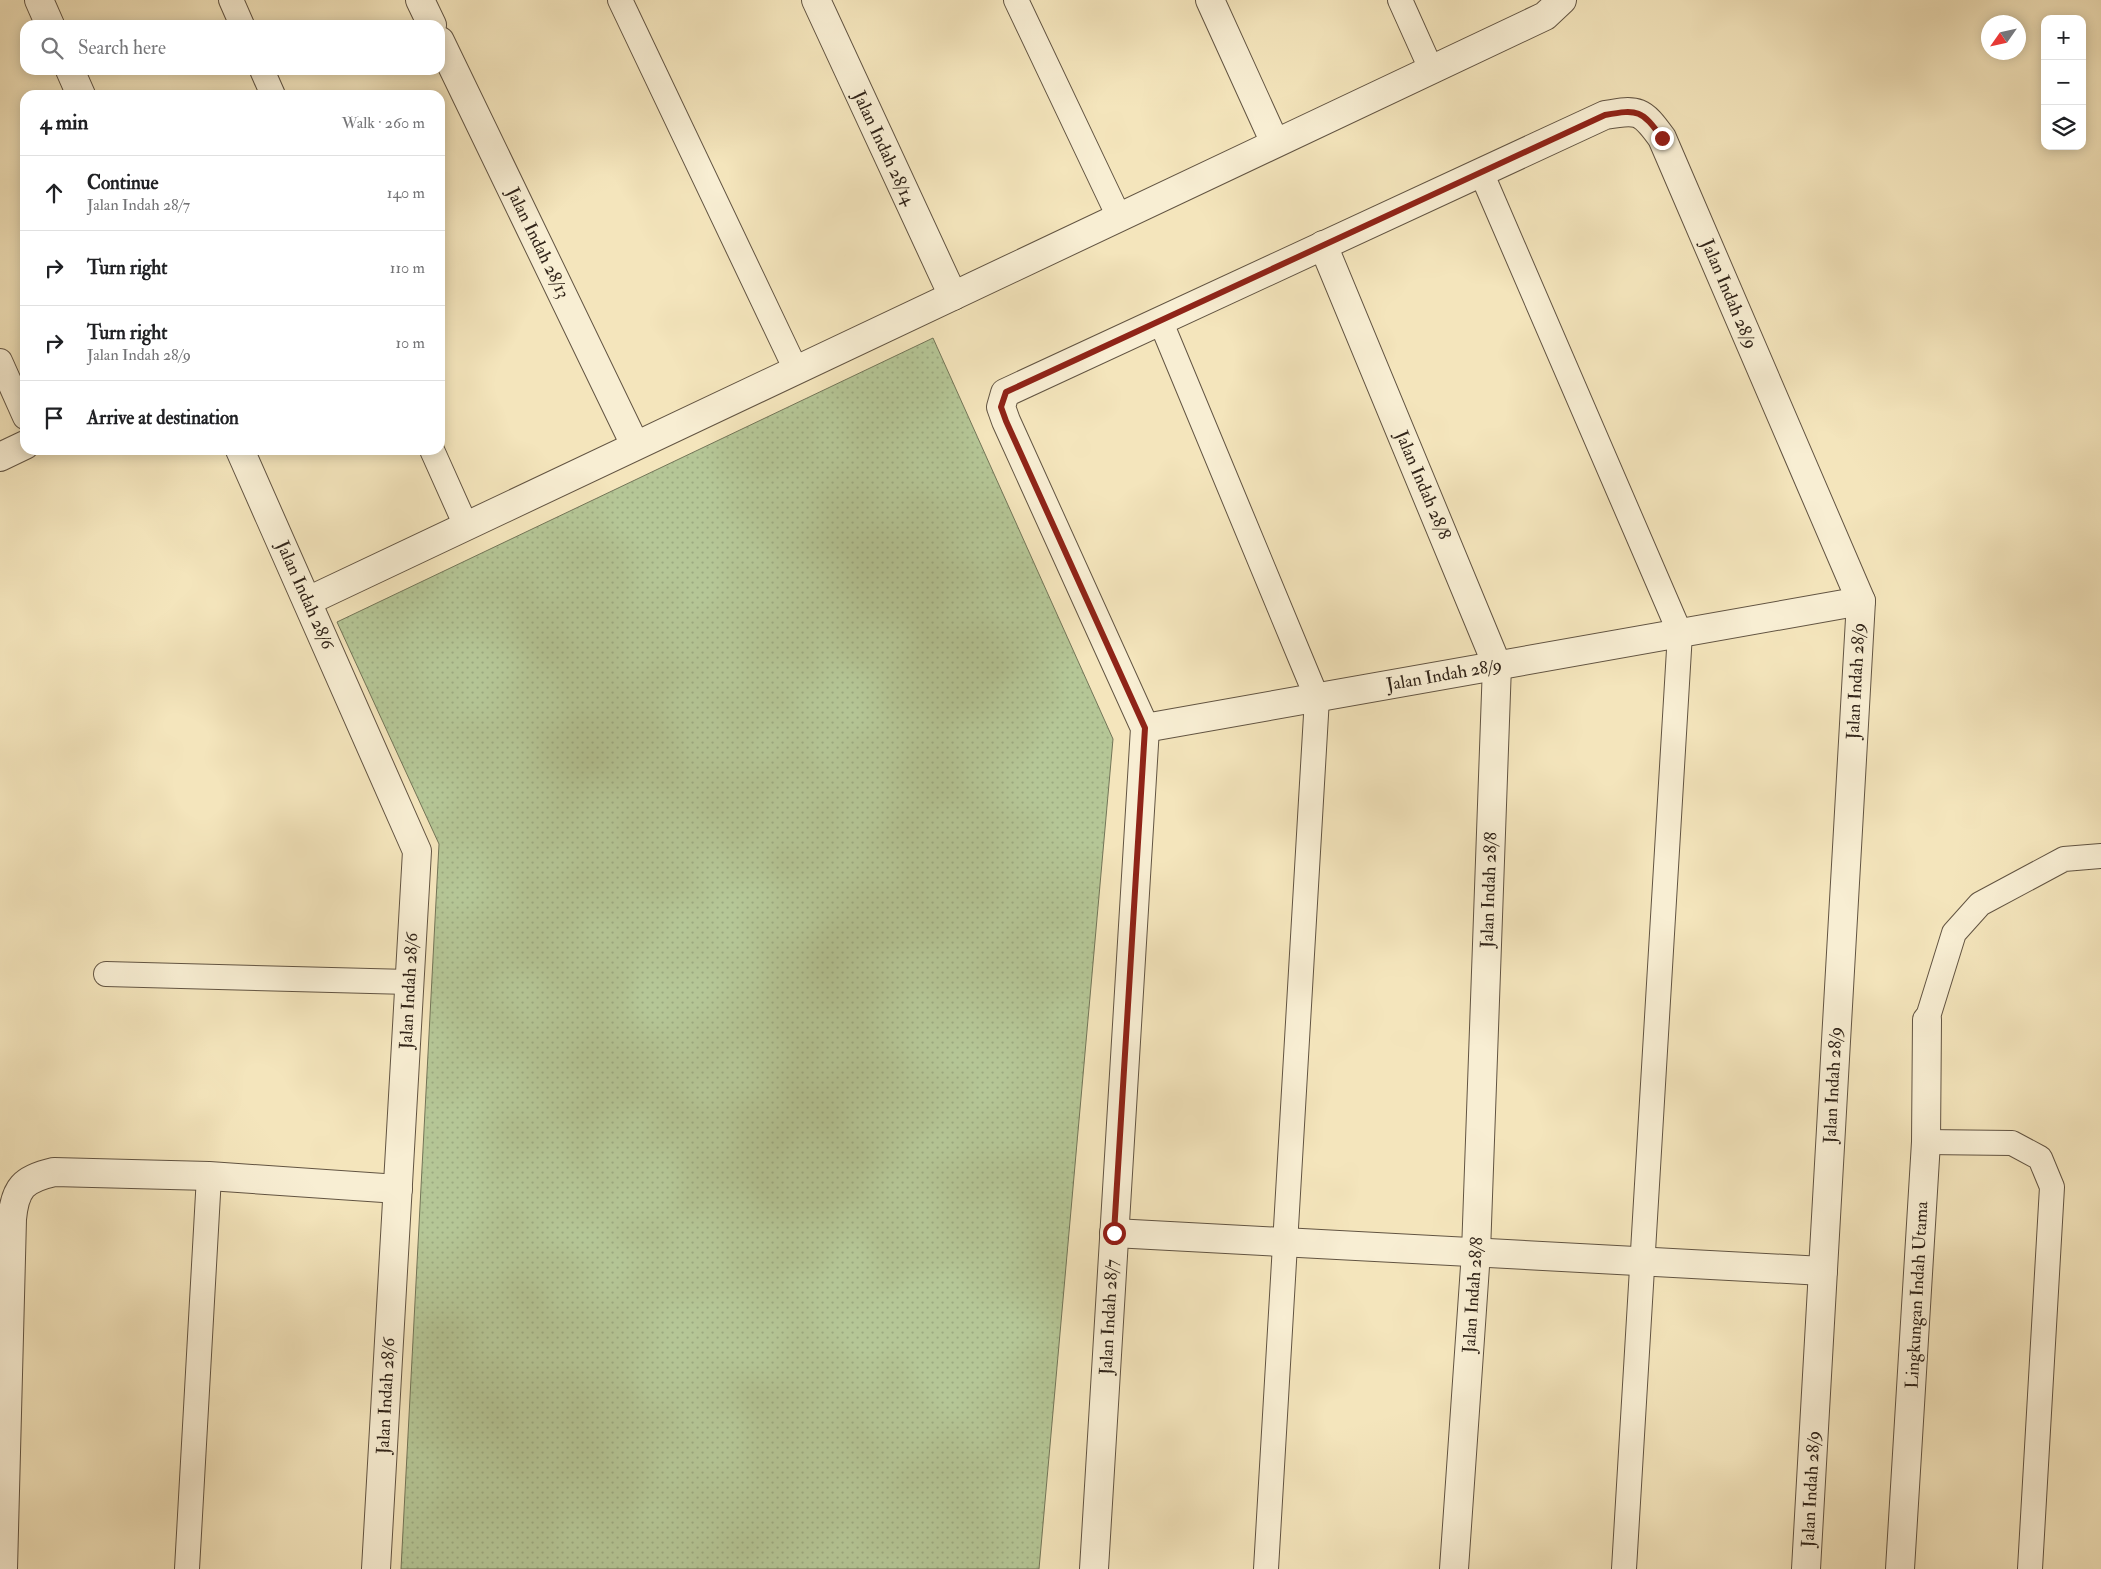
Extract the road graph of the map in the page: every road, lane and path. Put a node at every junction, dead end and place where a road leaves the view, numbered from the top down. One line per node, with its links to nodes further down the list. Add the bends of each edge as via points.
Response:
1 (39, 0): 10 (street)
2 (231, 0): 11 (lane)
3 (420, 0): 12 (street)
4 (620, 0): 26 (lane)
5 (816, 0): 23 (street, Jalan Indah 28/14)
6 (1016, 0): 21 (lane)
7 (1210, 0): 19 (street)
8 (1400, 0): 14 (lane)
9 (1562, 0): 14 (street, via 1545,16)
10 (48, 20)
11 (240, 20)
12 (430, 20)
13 (445, 51): 28 (street, Jalan Indah 28/13)
14 (1431, 69): 19 (street)
15 (72, 75): 17 (street)
16 (264, 75): 18 (lane)
17 (79, 90)
18 (271, 90)
19 (1275, 143): 21 (street)
20 (1481, 172): 22 (street); 35 (street, Jalan Indah 28/9, via 1605,115 1630,110 1648,118 1662,138); 36 (lane)
21 (1119, 217): 23 (street)
22 (1323, 246): 24 (street); 37 (street, Jalan Indah 28/8)
23 (953, 296): 26 (street)
24 (1160, 320): 38 (lane); 39 (street, Jalan Indah 28/7, via 1006,392 1001,407)
25 (0, 361): 27 (lane)
26 (796, 370): 28 (street)
27 (20, 406)
28 (635, 445): 33 (street)
29 (20, 447): 32 (street)
30 (242, 455): 34 (street, Jalan Indah 28/6)
31 (434, 455): 33 (lane)
32 (0, 457)
33 (466, 526): 34 (street)
34 (308, 601): 42 (street, Jalan Indah 28/6, via 417,851)
35 (1861, 601): 36 (street, Jalan Indah 28/9); 51 (street, Jalan Indah 28/9)
36 (1680, 633): 37 (street, Jalan Indah 28/9); 50 (lane)
37 (1497, 665): 38 (street, Jalan Indah 28/9); 49 (street, Jalan Indah 28/8)
38 (1316, 698): 39 (street, Jalan Indah 28/9); 48 (lane)
39 (1145, 728): 47 (street, Jalan Indah 28/7)
40 (2101, 856): 43 (lane, via 2064,859 1980,904 1954,933)
41 (106, 974): 42 (lane)
42 (409, 982): 46 (street, Jalan Indah 28/6)
43 (1927, 1020): 44 (street, Lingkungan Indah Utama)
44 (1926, 1142): 60 (street, Lingkungan Indah Utama); 61 (lane, via 2012,1143 2040,1158 2052,1187)
45 (209, 1176): 46 (street); 52 (street, via 54,1172 35,1176 22,1186 14,1200); 53 (lane)
46 (398, 1189): 54 (street, Jalan Indah 28/6)
47 (1114, 1233): 48 (street); 55 (street, Jalan Indah 28/7)
48 (1285, 1242): 49 (street); 56 (lane)
49 (1476, 1252): 50 (street); 57 (street, Jalan Indah 28/8)
50 (1642, 1261): 51 (street); 58 (lane)
51 (1823, 1271): 59 (street, Jalan Indah 28/9)
52 (3, 1569)
53 (188, 1569)
54 (376, 1569)
55 (1094, 1569)
56 (1266, 1569)
57 (1454, 1569)
58 (1624, 1569)
59 (1806, 1569)
60 (1900, 1569)
61 (2030, 1569)

